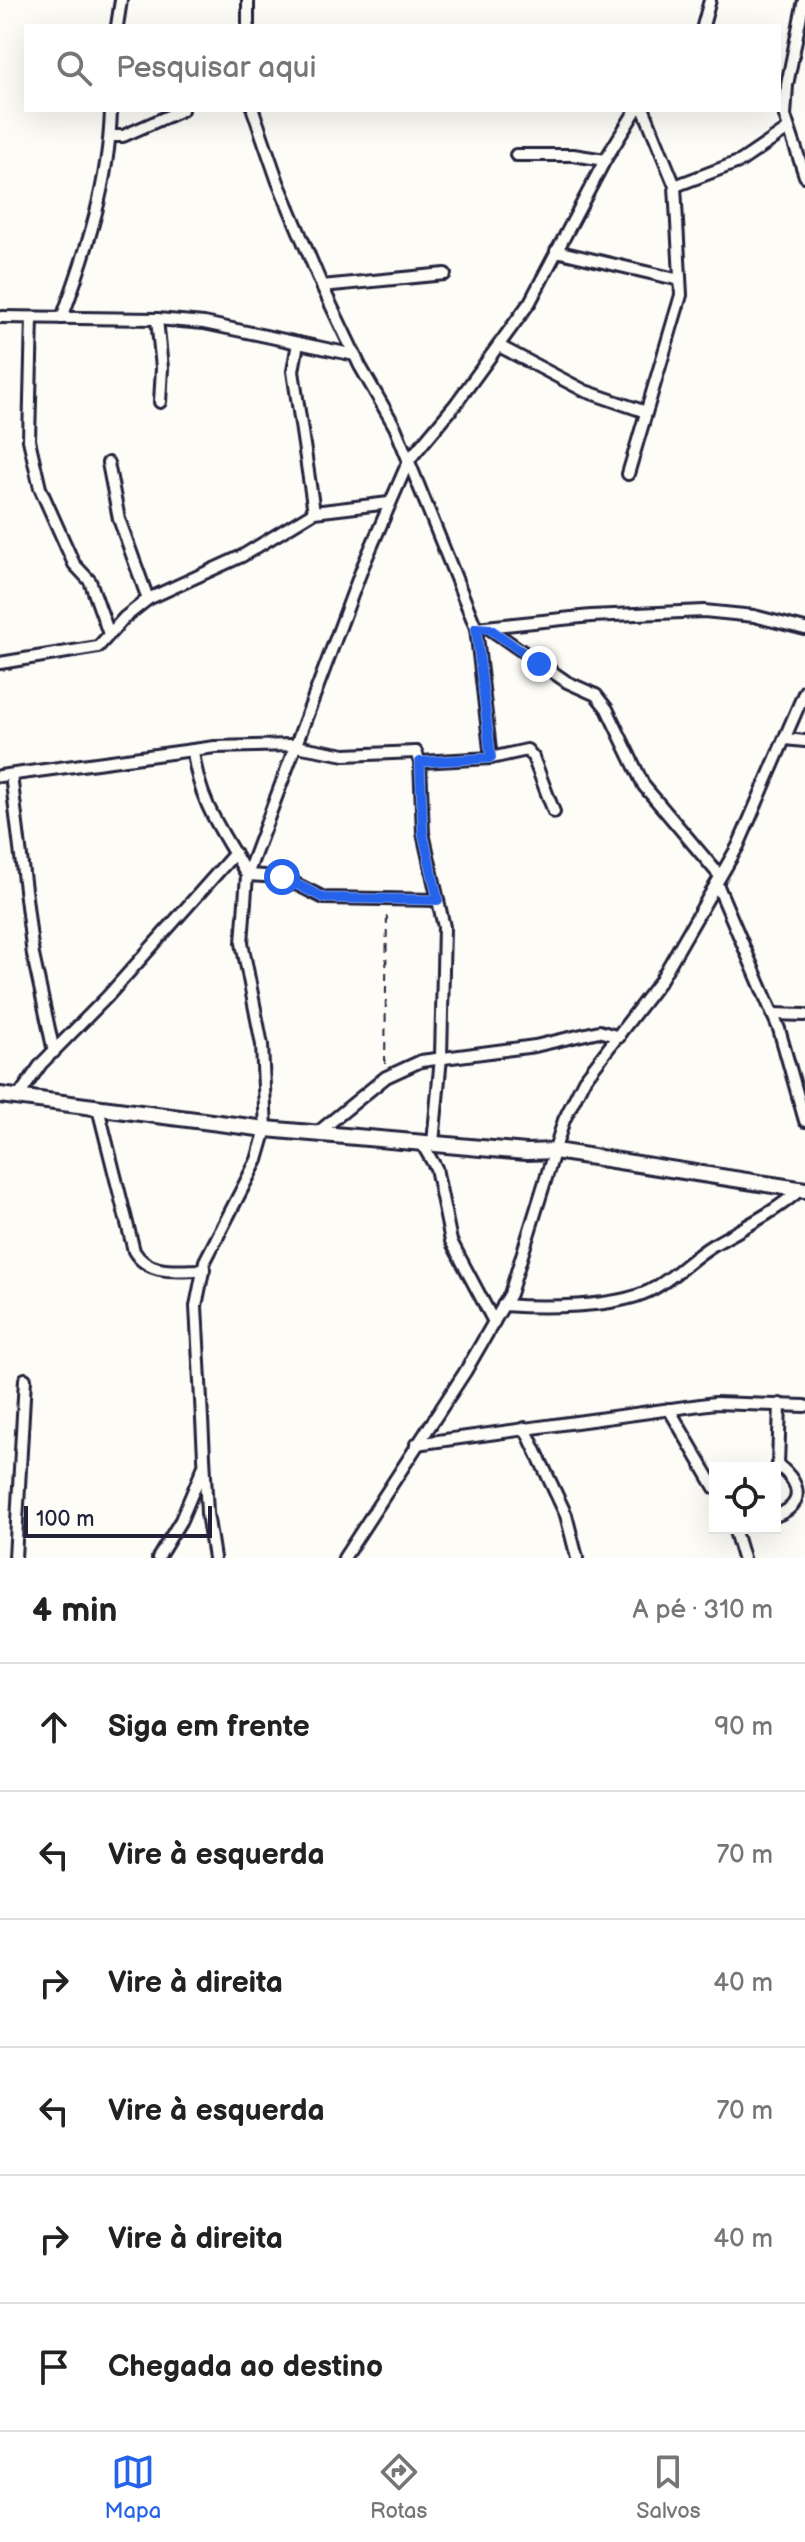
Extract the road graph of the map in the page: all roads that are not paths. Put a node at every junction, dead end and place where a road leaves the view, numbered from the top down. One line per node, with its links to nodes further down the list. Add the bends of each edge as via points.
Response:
1 (121, 0): 5 (street)
2 (248, 0): 6 (street)
3 (710, 0): 7 (street)
4 (804, 0): 13 (street, via 787,85)
5 (117, 24)
6 (248, 24)
7 (704, 24)
8 (111, 112): 14 (street)
9 (177, 112): 14 (street, via 123,136)
10 (254, 112): 22 (street)
11 (635, 112): 16 (street)
12 (645, 112): 18 (street)
13 (788, 129): 17 (street); 18 (street, via 741,161)
14 (110, 136): 25 (street, via 94,222)
15 (516, 155): 16 (street)
16 (605, 160): 19 (street)
17 (805, 176)
18 (675, 186): 21 (street)
19 (556, 251): 21 (street); 28 (street)
20 (445, 274): 22 (street)
21 (680, 280): 31 (street, via 681,295)
22 (322, 286): 29 (street)
23 (0, 317): 24 (street)
24 (32, 318): 25 (street); 41 (street, via 29,440 40,488 74,564 90,581)
25 (62, 318): 26 (street)
26 (157, 319): 27 (street); 30 (street)
27 (298, 343): 29 (street); 36 (street, via 293,371)
28 (499, 346): 31 (street, via 585,391); 32 (street)
29 (355, 355): 32 (street)
30 (160, 402)
31 (646, 412): 34 (street)
32 (409, 460): 35 (street); 38 (street)
33 (108, 463): 37 (street, via 119,519)
34 (628, 474)
35 (389, 503): 36 (street); 46 (street)
36 (314, 512): 37 (street, via 242,556)
37 (148, 599): 41 (street)
38 (476, 628): 39 (street); 48 (street)
39 (490, 629): 40 (street, via 591,616 704,611); 54 (street, via 548,670 596,695 644,786)
40 (805, 629)
41 (109, 634): 42 (street, via 98,647 85,651)
42 (0, 663)
43 (805, 691): 44 (street)
44 (785, 739): 45 (street); 54 (street)
45 (805, 741)
46 (297, 745): 47 (street); 49 (street, via 345,755 416,752); 53 (street)
47 (193, 751): 50 (street); 52 (street, via 197,784)
48 (491, 758): 49 (street); 51 (street, via 527,750)
49 (420, 762): 55 (street, via 423,833)
50 (6, 775): 59 (street, via 33,955)
51 (554, 812)
52 (235, 853): 53 (street); 59 (street)
53 (247, 875): 55 (street, via 282,877 324,898); 65 (street, via 242,943 262,1045)
54 (718, 880): 56 (street); 58 (street, via 660,981)
55 (438, 900): 60 (street, via 444,927)
56 (772, 1014): 57 (street); 64 (street)
57 (805, 1015)
58 (619, 1037): 60 (street, via 599,1031 535,1046); 68 (street, via 584,1080)
59 (54, 1052): 62 (street)
60 (441, 1057): 66 (street, via 386,1077); 67 (street)
61 (0, 1095): 62 (street)
62 (18, 1097): 63 (street)
63 (98, 1108): 65 (street); 71 (street, via 134,1251 142,1264 158,1270)
64 (805, 1121)
65 (266, 1129): 66 (street); 71 (street, via 257,1160)
66 (316, 1134): 67 (street)
67 (434, 1143): 68 (street); 69 (street); 69 (street)
68 (555, 1151): 70 (street); 72 (street)
69 (436, 1168): 73 (street, via 451,1241)
70 (803, 1190): 72 (street, via 776,1211 692,1257 646,1293 578,1303)
71 (204, 1270): 81 (street, via 196,1306)
72 (503, 1305): 73 (street)
73 (494, 1322): 79 (street)
74 (25, 1379): 86 (street)
75 (780, 1404): 76 (street); 77 (street); 80 (street)
76 (805, 1406)
77 (669, 1409): 78 (street); 83 (street)
78 (525, 1428): 79 (street); 90 (street, via 566,1515)
79 (416, 1444): 89 (street)
80 (778, 1462)
81 (204, 1466): 87 (street); 88 (street)
82 (781, 1468): 84 (street, via 801,1492 798,1503)
83 (709, 1478)
84 (781, 1514)
85 (737, 1534): 91 (street)
86 (15, 1558)
87 (158, 1558)
88 (214, 1558)
89 (344, 1558)
90 (577, 1558)
91 (743, 1558)

